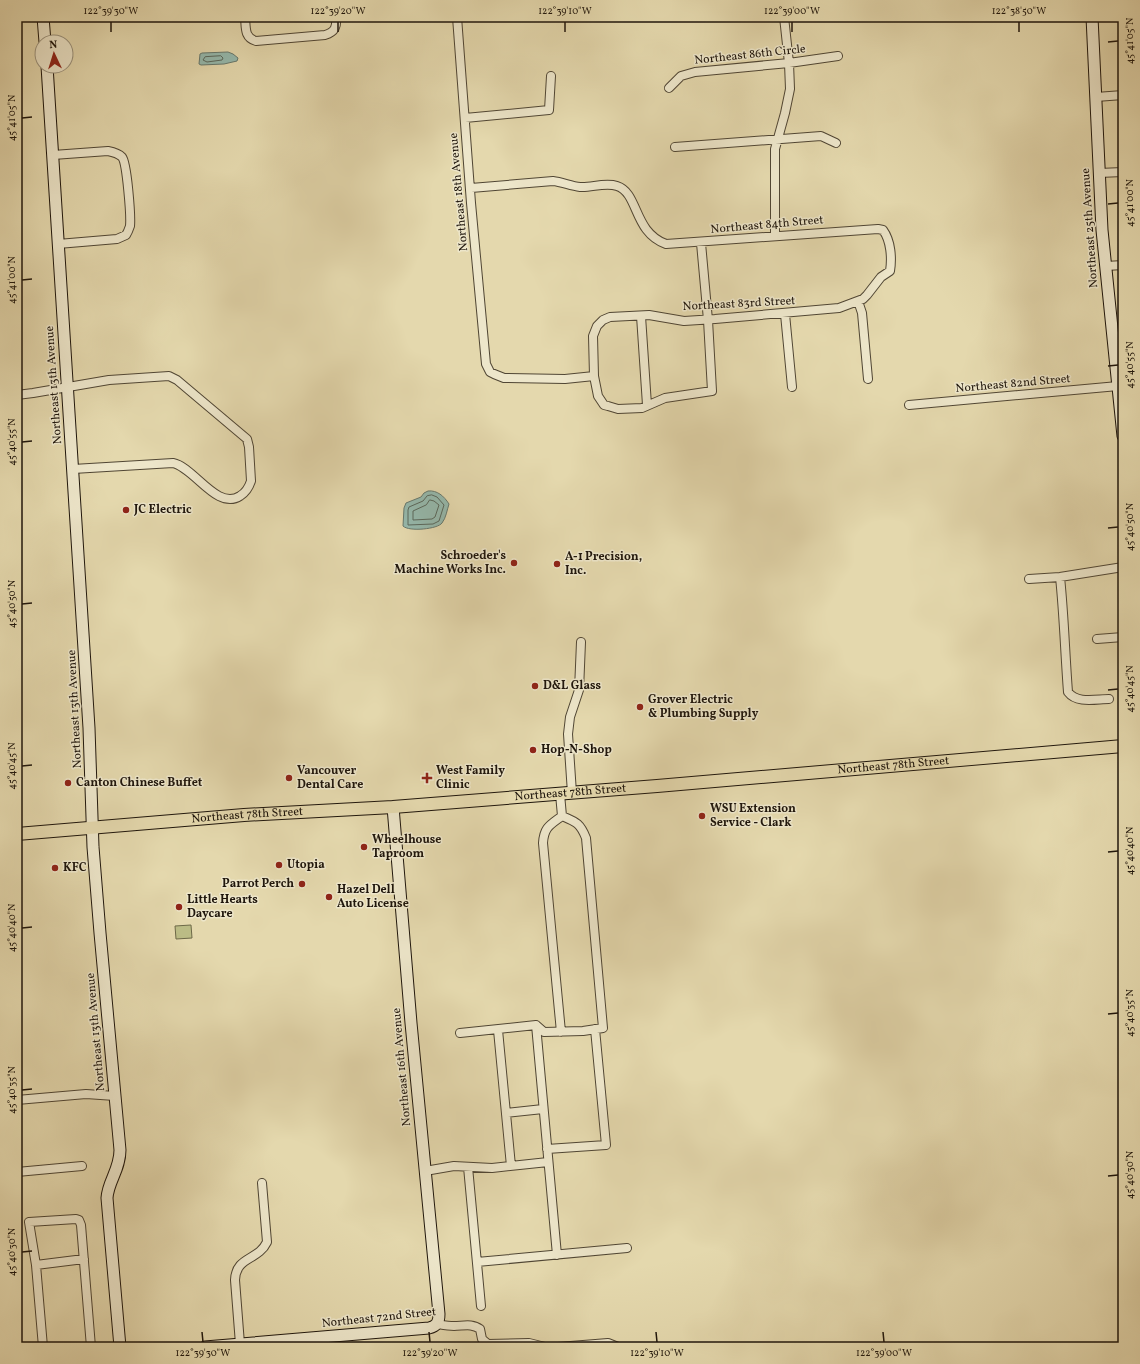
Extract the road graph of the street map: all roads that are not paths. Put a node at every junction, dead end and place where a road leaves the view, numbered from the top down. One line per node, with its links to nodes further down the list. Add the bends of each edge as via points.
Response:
1 (43, 17): 7 (street)
2 (245, 17): 3 (street, via 246,32 256,41 330,34 336,28)
3 (336, 17)
4 (457, 17): 15 (street, Northeast 18th Avenue)
5 (784, 17): 9 (street)
6 (1092, 17): 14 (street, Northeast 25th Avenue)
7 (44, 34)
8 (838, 56): 9 (street, Northeast 86th Circle)
9 (789, 63): 12 (street, Northeast 86th Circle, via 695,72 681,76); 16 (street, via 789,99)
10 (47, 74): 19 (street, Northeast 13th Avenue)
11 (551, 76): 15 (street, via 549,110)
12 (669, 88)
13 (1123, 95): 14 (street)
14 (1096, 97): 21 (street, Northeast 25th Avenue)
15 (465, 118): 22 (street, Northeast 18th Avenue)
16 (778, 139): 17 (street, via 821,136); 18 (street); 24 (street, via 775,149)
17 (836, 143)
18 (675, 147)
19 (52, 155): 26 (street, Northeast 13th Avenue); 26 (street, via 108,151 123,158 126,167 130,225 126,235 117,239)
20 (1123, 172): 21 (street)
21 (1099, 173): 28 (street, Northeast 25th Avenue)
22 (471, 188): 25 (street, Northeast 84th Street, via 553,181 581,187 617,186 630,196 641,222 657,241 666,244); 33 (street, Northeast 18th Avenue, via 486,364 490,372 503,377 565,379)
23 (878, 229): 24 (street, Northeast 84th Street); 29 (street, Northeast 83rd Street, via 883,230 888,239 890,271)
24 (775, 236): 25 (street, Northeast 84th Street)
25 (701, 243): 32 (street)
26 (58, 244): 36 (street, Northeast 13th Avenue)
27 (1123, 265): 28 (street)
28 (1106, 266): 35 (street, Northeast 25th Avenue)
29 (858, 301): 30 (street, Northeast 83rd Street, via 835,309); 34 (street, via 862,313)
30 (786, 314): 32 (street, Northeast 83rd Street); 37 (street)
31 (641, 316): 32 (street, Northeast 83rd Street, via 684,321); 33 (street, Northeast 83rd Street, via 610,317 597,326 593,336); 39 (street)
32 (708, 320): 39 (street, via 712,391 665,398)
33 (594, 376): 39 (street, via 600,400 604,405 618,409 642,408)
34 (868, 380)
35 (1118, 386): 40 (street, Northeast 82nd Street); 41 (street, Northeast 25th Avenue)
36 (68, 387): 38 (street); 42 (street, Northeast 13th Avenue); 42 (street, via 109,380 169,376 248,441 251,478 250,484 238,498 228,499 220,497 184,467 173,463)
37 (792, 387)
38 (17, 395)
39 (647, 405)
40 (909, 405)
41 (1123, 436)
42 (73, 470): 54 (street, Northeast 13th Avenue)
43 (1123, 567): 44 (street)
44 (1060, 577): 45 (street); 49 (street, via 1068,692 1078,700)
45 (1028, 579)
46 (1123, 637): 47 (street)
47 (1097, 639)
48 (581, 642): 51 (street, via 579,690 570,717 568,734)
49 (1109, 699)
50 (1123, 746): 51 (main road, Northeast 78th Street)
51 (566, 793): 52 (main road, Northeast 78th Street); 53 (street)
52 (393, 807): 54 (main road, Northeast 78th Street, via 244,815); 70 (street, Northeast 16th Avenue)
53 (562, 816): 57 (street, via 581,826 586,838 603,1028); 59 (street, via 544,833)
54 (93, 828): 55 (main road, Northeast 78th Street); 61 (street, Northeast 13th Avenue)
55 (17, 834)
56 (536, 1025): 58 (street); 59 (street, via 544,1032); 63 (street)
57 (595, 1029): 59 (street); 65 (street, via 606,1145)
58 (498, 1030): 60 (street); 64 (street)
59 (561, 1032)
60 (460, 1033)
61 (115, 1096): 62 (street, via 86,1094); 84 (street, Northeast 13th Avenue, via 120,1159 108,1194 107,1208)
62 (17, 1100)
63 (543, 1109): 64 (street); 65 (street)
64 (506, 1113): 68 (street)
65 (547, 1149): 66 (street)
66 (548, 1162): 68 (street); 74 (street)
67 (82, 1166): 71 (street)
68 (511, 1166): 69 (street)
69 (468, 1167): 70 (street, via 454,1166); 76 (street)
70 (425, 1171): 79 (street, Northeast 16th Avenue, via 439,1314)
71 (17, 1172)
72 (262, 1183): 81 (street, via 266,1242 259,1253 240,1264 235,1273)
73 (627, 1248): 74 (street)
74 (557, 1255): 76 (street)
75 (84, 1259): 77 (street); 77 (street, via 80,1220 29,1222); 83 (street)
76 (477, 1262): 78 (street)
77 (36, 1265): 82 (street)
78 (481, 1306)
79 (437, 1324): 80 (street, Northeast 72nd Street, via 429,1328); 86 (street, Northeast 72nd Street, via 476,1327 480,1329 482,1339 488,1344 529,1342)
80 (321, 1342): 81 (street, Northeast 72nd Street)
81 (240, 1344): 85 (street, Northeast 72nd Street)
82 (43, 1347)
83 (91, 1347)
84 (120, 1347)
85 (205, 1347)
86 (545, 1347)
87 (558, 1347): 88 (street, via 608,1343)
88 (618, 1347)

